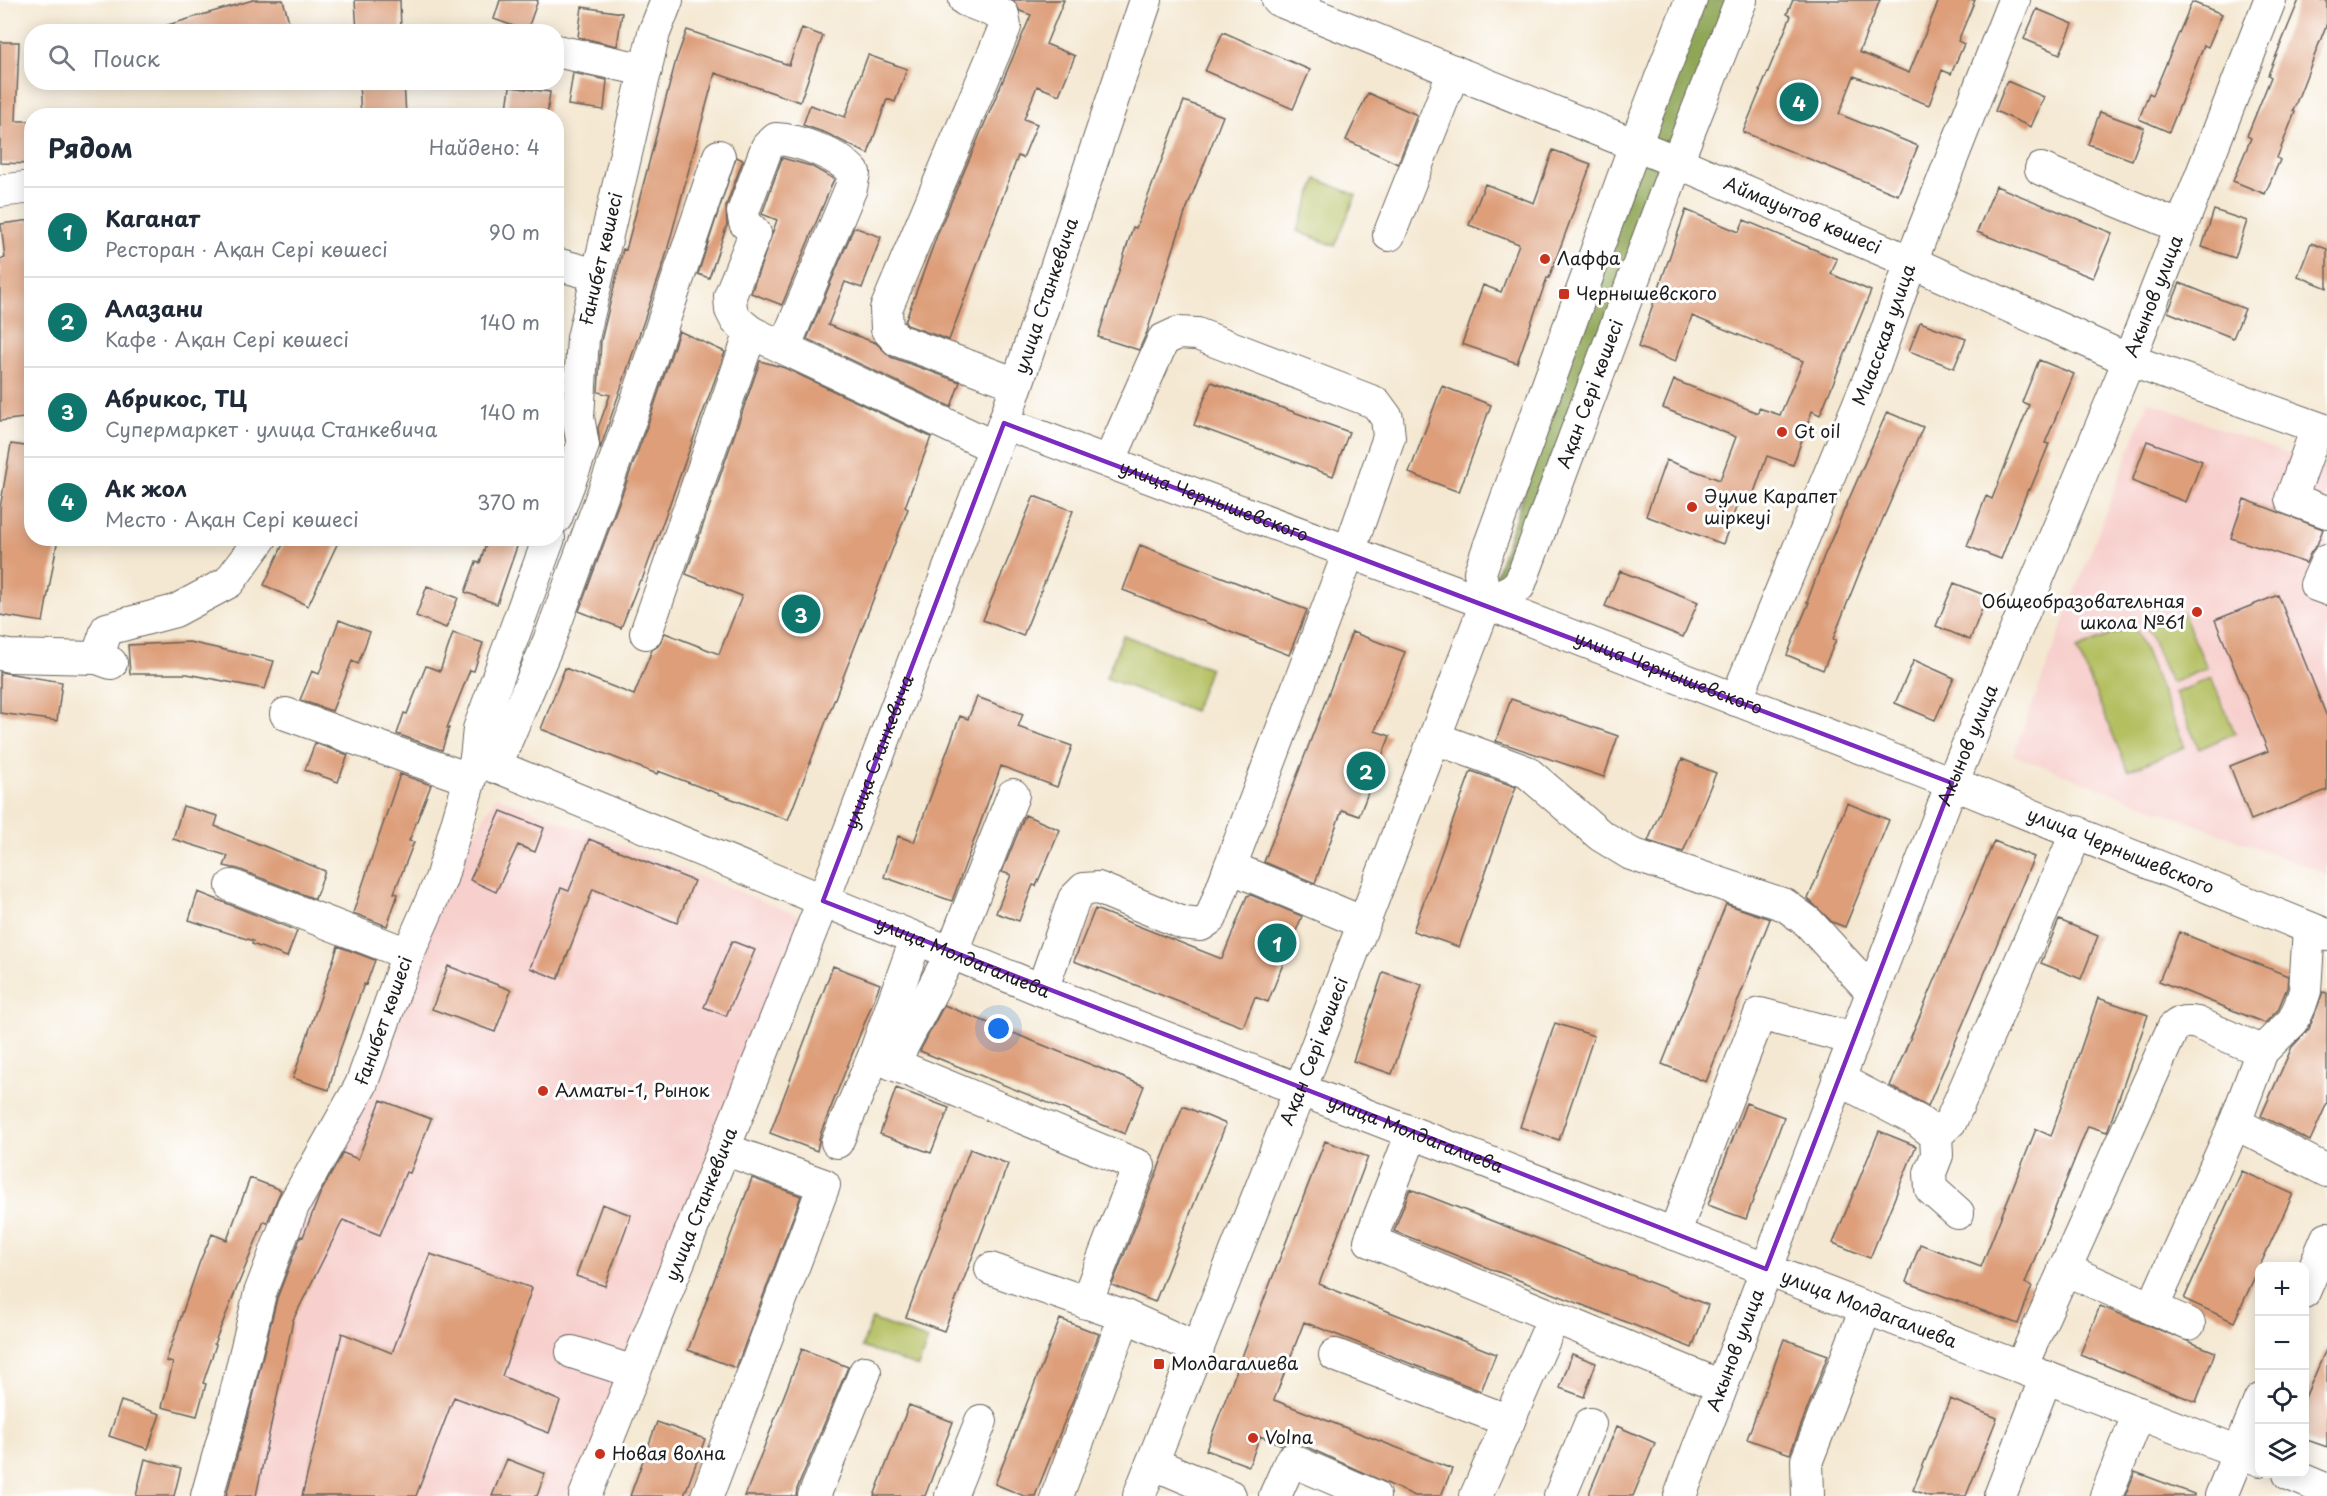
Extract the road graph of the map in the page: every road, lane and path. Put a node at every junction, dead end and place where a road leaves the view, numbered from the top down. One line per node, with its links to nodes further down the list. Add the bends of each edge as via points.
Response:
1 (667, 0): 10 (street, Ғанибет көшесі)
2 (965, 0): 26 (street, via 1003,15 1005,27 886,309 887,329 897,340)
3 (1146, 0): 26 (street, улица Станкевича)
4 (1278, 0): 11 (street, Аймауытов көшесі)
5 (1691, 0): 12 (street)
6 (1741, 0): 14 (street, Ақан Сері көшесі)
7 (2014, 0): 20 (street, Миасская улица)
8 (2270, 0): 18 (street, Акынов улица)
9 (564, 53): 10 (street)
10 (646, 70): 22 (street, Ғанибет көшесі)
11 (1454, 71): 12 (street, Аймауытов көшесі); 19 (street)
12 (1635, 144): 14 (street, Аймауытов көшесі); 37 (street, via 1480,572)
13 (720, 156): 43 (street, via 633,412 549,641)
14 (1677, 162): 20 (street, Аймауытов көшесі); 37 (street, Ақан Сері көшесі, via 1519,586)
15 (2041, 169): 18 (street)
16 (24, 188): 17 (street)
17 (0, 190)
18 (2181, 226): 25 (street, Акынов улица)
19 (1389, 235)
20 (1911, 262): 25 (street, Аймауытов көшесі); 40 (street, Миасская улица, via 1874,366)
21 (564, 266): 22 (street)
22 (597, 275): 30 (street, Ғанибет көшесі, via 583,338 578,417 583,445)
23 (751, 332): 24 (street, улица Чернышевского); 24 (street, via 736,320 730,296 755,233 745,223 742,212 767,147 776,139 791,140 845,163 854,173); 38 (street)
24 (784, 348): 28 (street, улица Чернышевского)
25 (2129, 360): 27 (street, Аймауытов көшесі); 44 (street, Акынов улица)
26 (1017, 384): 28 (street, улица Станкевича)
27 (2322, 430): 31 (street, via 2291,499)
28 (999, 435): 29 (street, улица Чернышевского); 49 (street, улица Станкевича)
29 (1109, 462): 34 (street, улица Чернышевского); 34 (street, via 1163,340 1178,333 1197,334 1376,403 1382,410 1389,437)
30 (564, 496)
31 (2327, 512)
32 (255, 546): 39 (street, via 230,582 175,611 107,629 104,661)
33 (546, 546): 43 (street, Ғанибет көшесі, via 479,729)
34 (1349, 552): 37 (street, улица Чернышевского); 47 (street)
35 (2327, 560): 36 (street, via 2316,585)
36 (2327, 589)
37 (1486, 603): 40 (street, улица Чернышевского); 42 (street, Ақан Сері көшесі)
38 (645, 633)
39 (0, 654)
40 (1736, 700): 44 (street, улица Чернышевского)
41 (286, 714): 43 (street, улица Молдагалиева)
42 (1435, 738): 50 (street, Ақан Сері көшесі); 56 (street, via 1527,772 1600,835 1631,854 1785,905 1808,922)
43 (480, 768): 49 (street, улица Молдагалиева); 53 (street, Ғанибет көшесі, via 441,879)
44 (1952, 783): 46 (street, улица Чернышевского); 56 (street, Акынов улица)
45 (1013, 795): 54 (street)
46 (2077, 832): 51 (street, улица Чернышевского); 64 (street, via 1951,1121)
47 (1230, 867): 50 (street); 55 (street, via 1211,918 1201,925 1183,922 1098,888 1084,889 1074,899)
48 (232, 886): 53 (street)
49 (823, 902): 52 (street, улица Молдагалиева); 66 (street, улица Станкевича)
50 (1364, 923): 61 (street, Ақан Сері көшесі)
51 (2318, 931): 58 (street, via 2300,1006 2293,1021)
52 (916, 939): 54 (street, улица Молдагалиева); 59 (street)
53 (408, 954): 97 (street, Ғанибет көшесі, via 361,1085 293,1206 260,1293)
54 (951, 954): 55 (street, улица Молдагалиева); 59 (street)
55 (1042, 990): 61 (street, улица Молдагалиева)
56 (1872, 992): 57 (street, Акынов улица)
57 (1854, 1039): 60 (street, Акынов улица); 69 (street, via 1760,1014)
58 (2262, 1051): 62 (street); 73 (street, via 2197,1023 2187,1021 2173,1028)
59 (884, 1060): 65 (street); 75 (street, via 1139,1166)
60 (1838, 1078): 64 (street, via 1918,1121); 72 (street, Акынов улица)
61 (1300, 1090): 63 (street, улица Молдагалиева); 81 (street, Ақан Сері көшесі)
62 (2235, 1123): 67 (street); 77 (street)
63 (1412, 1133): 69 (street, улица Молдагалиева); 79 (street, via 1370,1241)
64 (1936, 1135): 68 (street, via 1931,1189)
65 (837, 1142)
66 (724, 1149): 84 (street, улица Станкевича); 99 (street, via 824,1185)
67 (2327, 1171)
68 (1958, 1213)
69 (1674, 1234): 72 (street, улица Молдагалиева)
70 (2327, 1238): 74 (street)
71 (991, 1269): 75 (street)
72 (1766, 1269): 76 (street, улица Молдагалиева); 87 (street, Акынов улица)
73 (2064, 1269): 77 (street); 86 (street)
74 (2309, 1280)
75 (1086, 1303): 78 (street)
76 (1866, 1308): 86 (street, улица Молдагалиева); 110 (street, via 1807,1460)
77 (2152, 1309): 80 (street)
78 (1125, 1316): 81 (street); 102 (street)
79 (1554, 1317): 87 (street); 90 (street)
80 (2189, 1324)
81 (1198, 1349): 94 (street, Ақан Сері көшесі)
82 (572, 1352): 84 (street)
83 (1335, 1355): 90 (street)
84 (634, 1372): 98 (street, улица Станкевича)
85 (865, 1372): 100 (street)
86 (2033, 1372): 88 (street, улица Молдагалиева); 111 (street)
87 (1721, 1386): 109 (street, Акынов улица)
88 (2139, 1413): 93 (street, улица Молдагалиева); 112 (street)
89 (981, 1421): 101 (street)
90 (1509, 1421): 107 (street)
91 (2255, 1422): 93 (street)
92 (1590, 1424): 108 (street)
93 (2249, 1456): 113 (street)
94 (1152, 1463): 103 (street, Ақан Сері көшесі); 104 (street)
95 (2300, 1478): 96 (street)
96 (2327, 1490)
97 (207, 1496)
98 (585, 1496)
99 (707, 1496)
100 (814, 1496)
101 (951, 1496)
102 (1058, 1496)
103 (1139, 1496)
104 (1230, 1496)
105 (1275, 1496): 106 (street, via 1291,1460)
106 (1374, 1496)
107 (1476, 1496)
108 (1560, 1496)
109 (1680, 1496)
110 (1808, 1496)
111 (2000, 1496)
112 (2106, 1496)
113 (2221, 1496)

